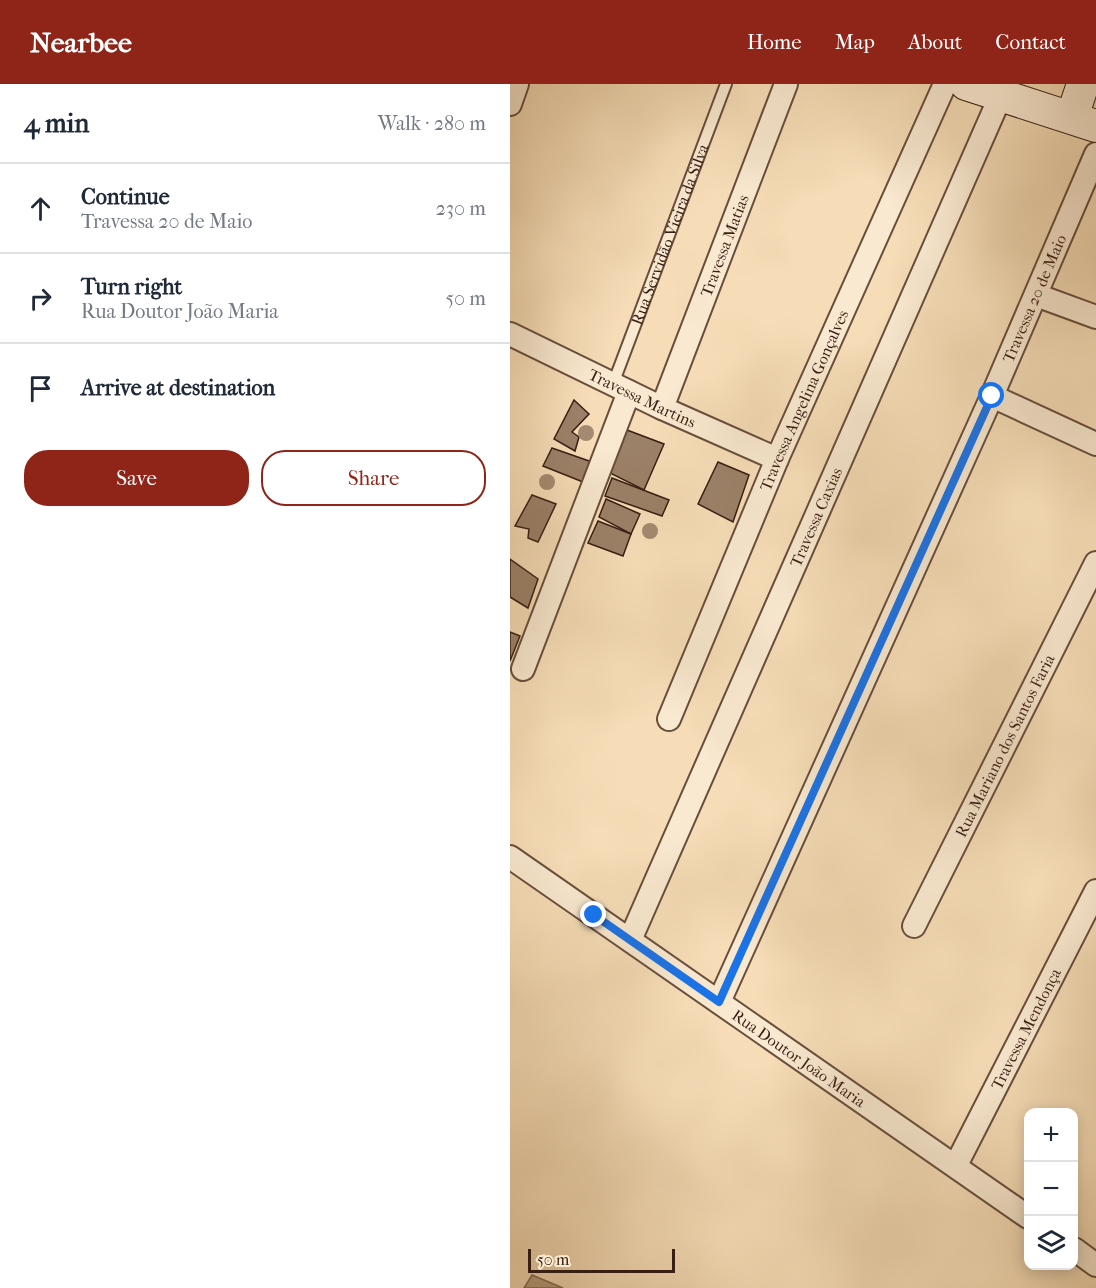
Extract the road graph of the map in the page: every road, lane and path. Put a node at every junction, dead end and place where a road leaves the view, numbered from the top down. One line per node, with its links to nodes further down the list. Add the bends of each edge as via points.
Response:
1 (518, 84): 8 (street)
2 (726, 84): 14 (lane, Rua Servidão Vieira da Silva)
3 (786, 84): 16 (street, Travessa Matias)
4 (945, 84): 18 (street, Travessa Angelina Gonçalves)
5 (966, 84): 7 (street)
6 (1083, 84): 9 (street)
7 (1001, 95): 9 (street); 25 (street, Travessa Caxias)
8 (510, 104)
9 (1084, 121)
10 (1096, 153): 11 (street, Travessa 20 de Maio)
11 (1036, 295): 12 (street); 15 (street, Travessa 20 de Maio)
12 (1096, 317)
13 (510, 334): 14 (street, Travessa Martins)
14 (621, 388): 16 (street, Travessa Martins); 20 (street, Rua Servidão Vieira da Silva)
15 (992, 396): 17 (street); 26 (street, Travessa 20 de Maio)
16 (662, 408): 18 (street, Travessa Martins)
17 (1096, 444)
18 (777, 459): 21 (street, Travessa Angelina Gonçalves)
19 (1096, 564): 24 (street, Rua Mariano dos Santos Faria)
20 (523, 669)
21 (669, 719)
22 (510, 857): 25 (street, Rua Doutor João Maria)
23 (1096, 891): 27 (street, Travessa Mendonça)
24 (914, 926)
25 (630, 940): 26 (street, Rua Doutor João Maria)
26 (719, 1002): 27 (street, Rua Doutor João Maria)
27 (956, 1166): 28 (street, Rua Doutor João Maria)
28 (1028, 1216)
29 (1078, 1252): 30 (street)
30 (1096, 1264)

